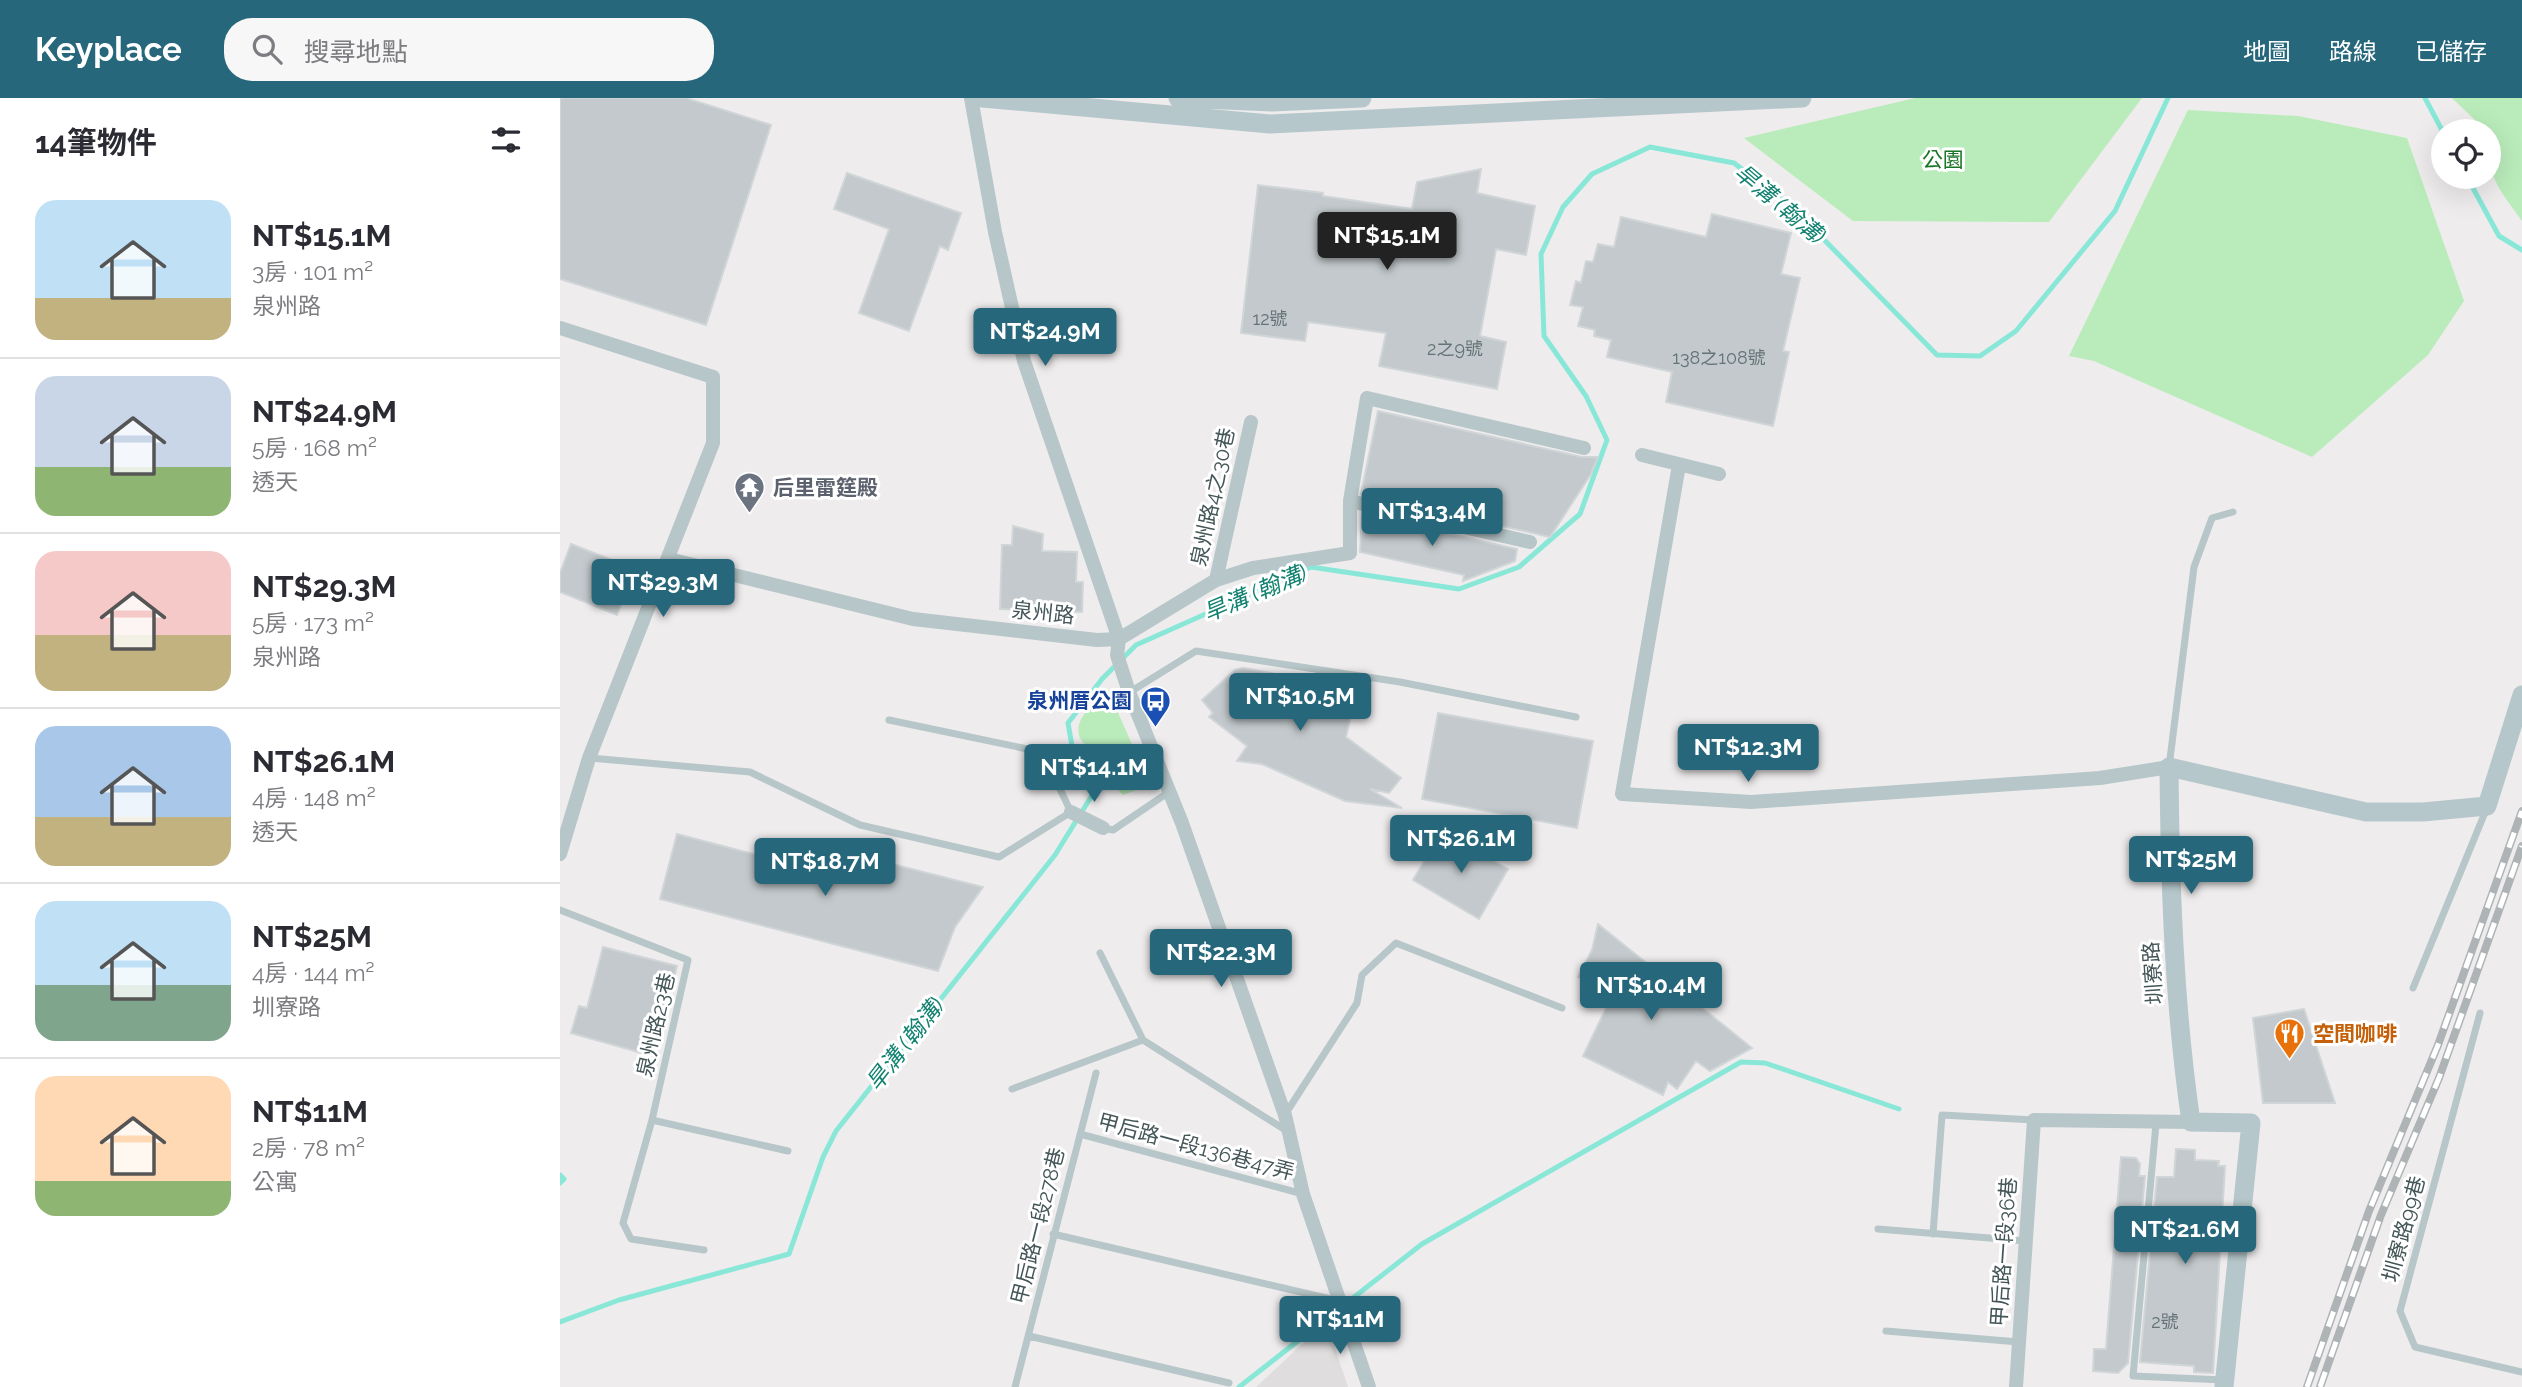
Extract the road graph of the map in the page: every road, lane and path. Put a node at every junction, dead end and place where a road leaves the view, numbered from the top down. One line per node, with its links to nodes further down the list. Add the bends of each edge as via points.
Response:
1 (971, 98): 19 (street, via 1024,361)
2 (982, 98): 7 (street)
3 (1178, 98): 6 (street)
4 (1362, 98): 6 (street)
5 (1802, 98): 7 (street)
6 (1272, 100): 7 (street)
7 (1270, 124)
8 (560, 328): 17 (street, via 713,377 713,443)
9 (1251, 422): 18 (street, 泉州路4之30巷)
10 (1584, 448): 14 (street, via 1367,398)
11 (1642, 456): 12 (street)
12 (1678, 464): 13 (street); 25 (street, via 1622,794 1751,802 2100,778)
13 (1718, 474)
14 (1350, 501): 16 (street); 18 (street, via 1350,553 1253,568)
15 (2233, 512): 25 (lane, via 2212,518 2194,567)
16 (1530, 541)
17 (669, 559): 19 (street, 泉州路, via 913,619); 24 (street)
18 (1216, 580): 19 (street)
19 (1119, 639): 20 (street, via 1117,655)
20 (1129, 692): 22 (lane, via 1196,651 1400,682); 26 (street)
21 (2522, 695): 27 (street)
22 (1576, 717)
23 (889, 720): 28 (lane, via 1042,752)
24 (589, 758): 28 (lane, via 750,772 860,825 999,858); 30 (street)
25 (2169, 767): 27 (street, via 2366,811); 42 (street, 圳寮路, via 2170,881 2181,1051)
26 (1170, 792): 29 (lane, via 1113,830); 39 (street)
27 (2487, 806): 33 (lane)
28 (1071, 812): 29 (street)
29 (1103, 828)
30 (560, 854)
31 (560, 910): 40 (lane, 泉州路23巷, via 688,960)
32 (1100, 953): 36 (lane)
33 (2413, 988)
34 (1562, 1008): 39 (lane, via 1396,943 1362,975 1357,1003)
35 (2480, 1013): 57 (lane, 圳寮路99巷, via 2400,1311 2415,1347)
36 (1143, 1040): 38 (lane); 44 (lane)
37 (1096, 1073): 45 (lane, 甲后路一段278巷)
38 (1012, 1089)
39 (1284, 1115): 44 (street)
40 (652, 1120): 46 (lane); 52 (lane, 泉州路23巷, via 625,1232 631,1240)
41 (2034, 1120): 43 (street); 50 (lane, via 1942,1115); 51 (street, 甲后路一段36巷)
42 (2191, 1122): 43 (street); 59 (street, via 2251,1123)
43 (2156, 1124): 59 (lane, via 2133,1376)
44 (1288, 1131): 47 (street)
45 (1080, 1134): 47 (lane, 甲后路一段136巷47弄); 49 (lane, 甲后路一段278巷)
46 (788, 1152)
47 (1303, 1194): 53 (street)
48 (1878, 1229): 50 (lane)
49 (1053, 1234): 53 (lane); 55 (lane, 甲后路一段278巷)
50 (1933, 1234): 51 (lane)
51 (2026, 1241): 56 (street, 甲后路一段36巷)
52 (704, 1250)
53 (1342, 1306): 61 (street)
54 (1886, 1331): 56 (lane)
55 (1029, 1336): 58 (lane); 60 (lane, 甲后路一段278巷)
56 (2019, 1342): 62 (street, 甲后路一段36巷)
57 (2522, 1372)
58 (1229, 1383)
59 (2225, 1383)
60 (1015, 1387)
61 (1368, 1387)
62 (2016, 1387)

